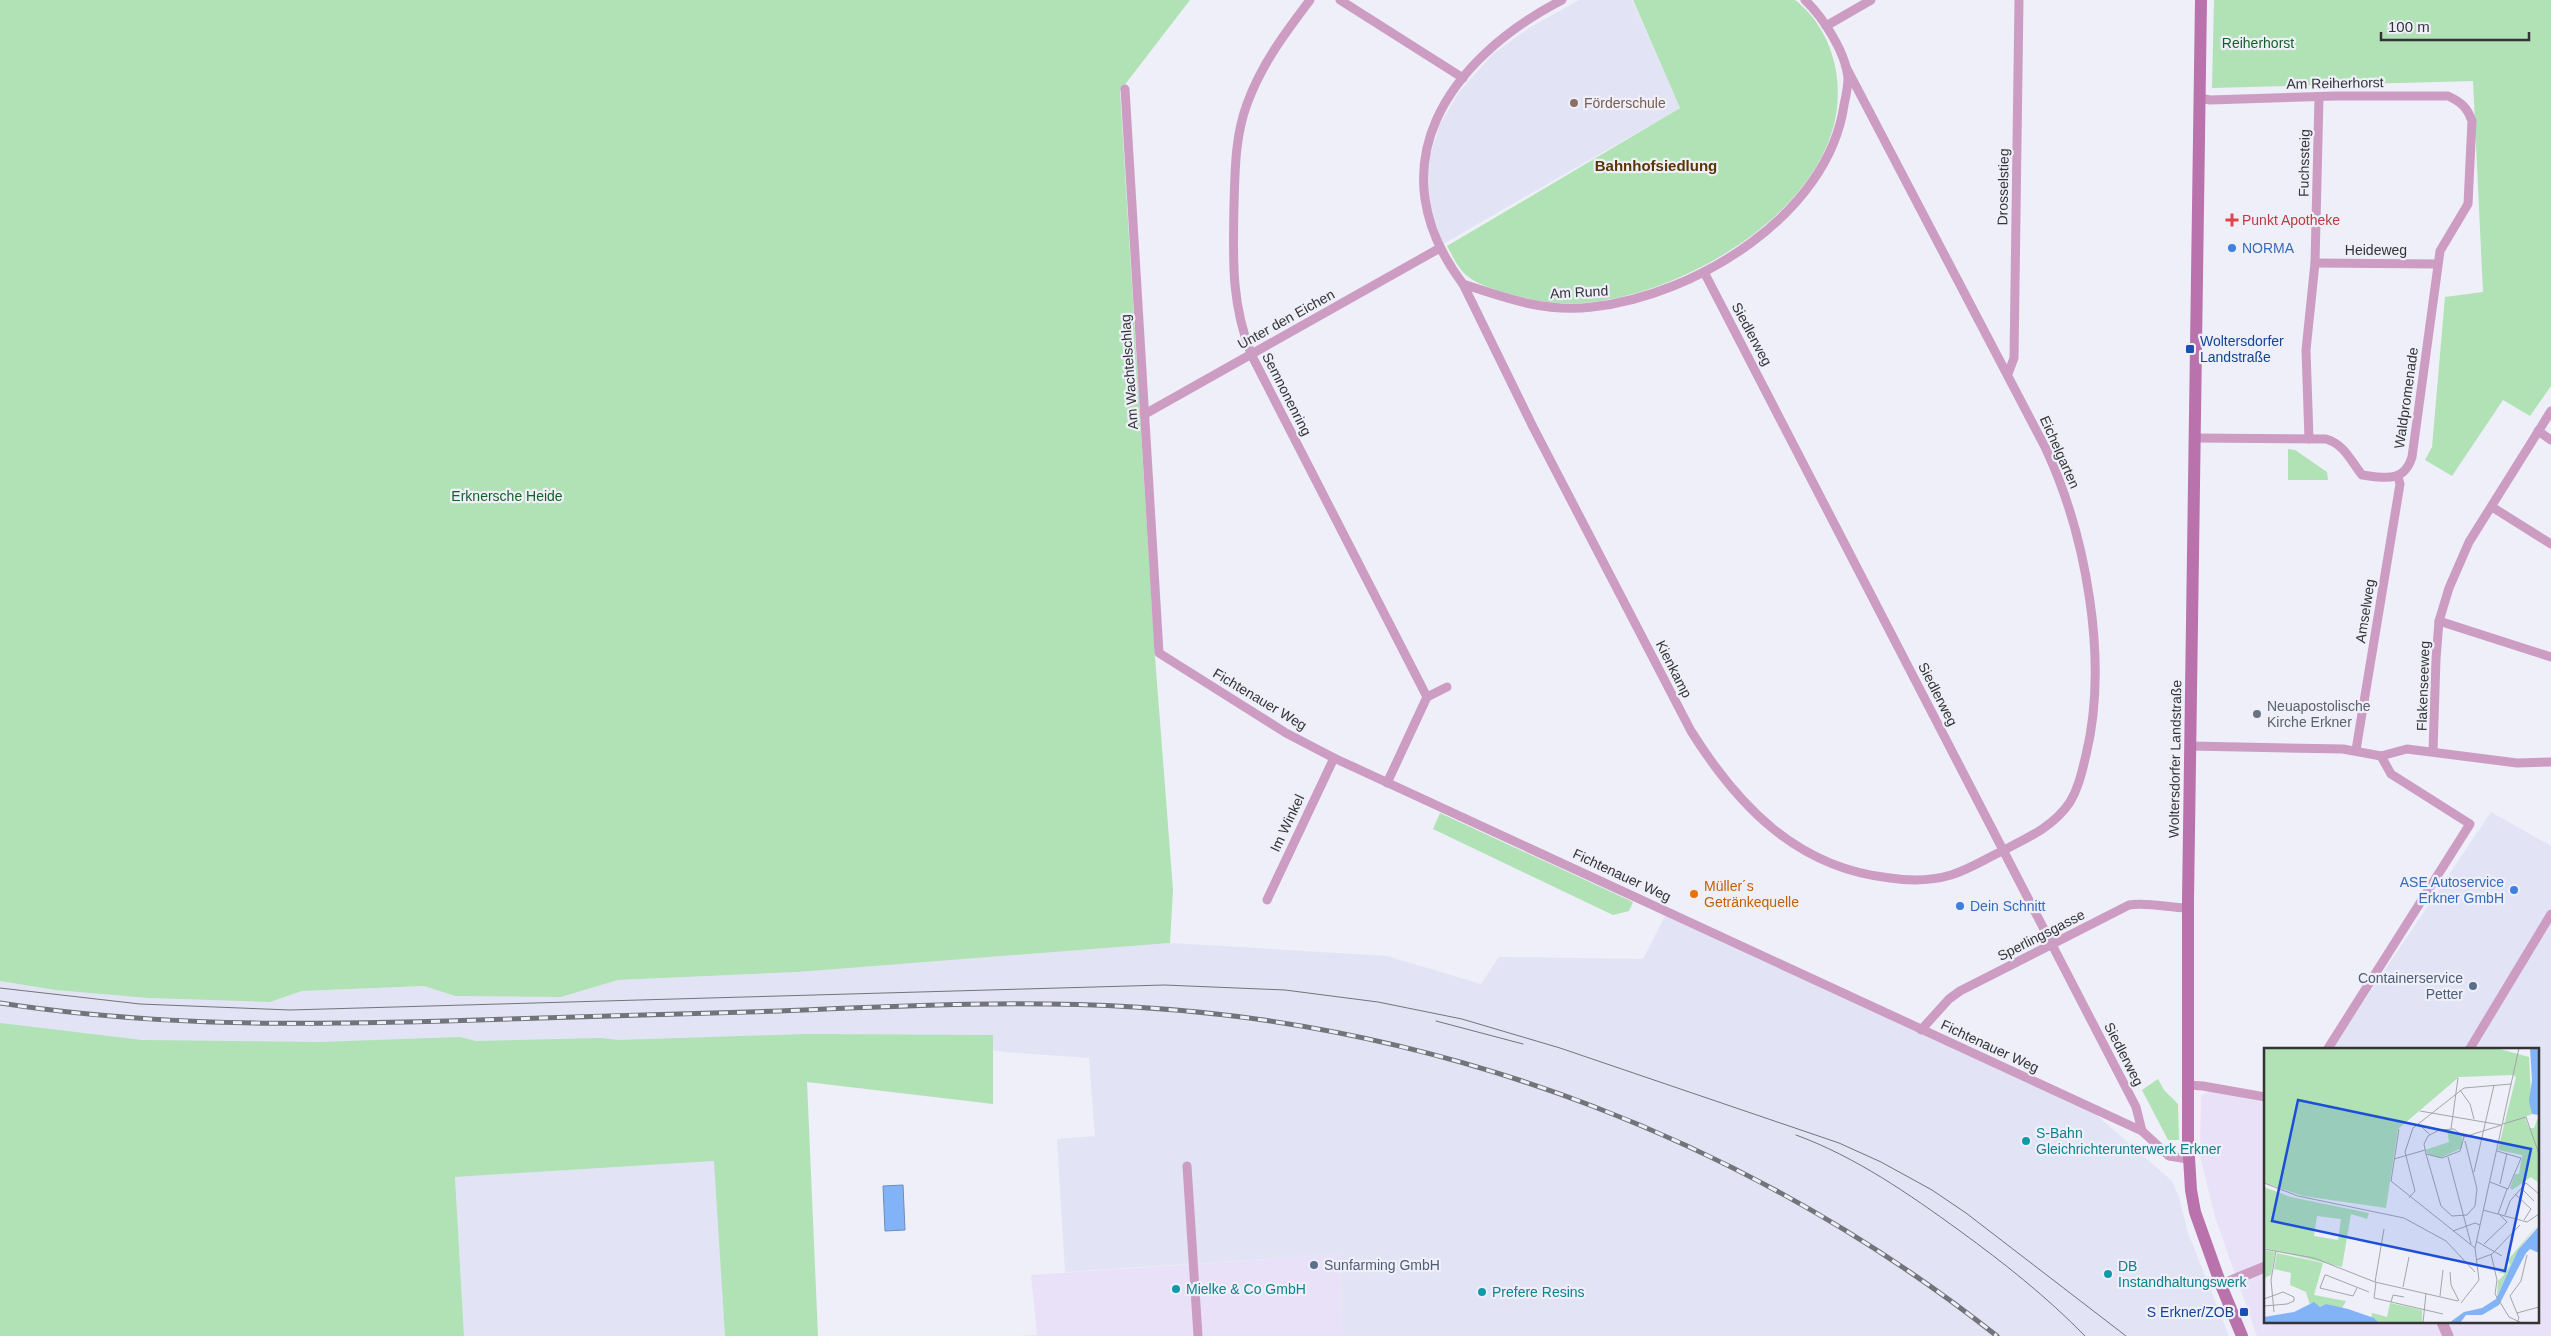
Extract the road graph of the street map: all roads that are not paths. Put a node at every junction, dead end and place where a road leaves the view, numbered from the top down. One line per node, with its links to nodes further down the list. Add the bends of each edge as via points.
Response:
1 (1310, 0): 20 (street, Semnonenring, via 1276,46 1260,75 1239,131 1235,157 1233,283 1236,309)
2 (1340, 0): 10 (street)
3 (1562, 0): 10 (street, via 1526,20 1485,54)
4 (1805, 0): 8 (street, Am Rund, via 1817,10)
5 (1871, 0): 8 (street)
6 (2019, 0): 21 (street, Drosselstieg, via 2014,358)
7 (2201, 0): 13 (main road, Woltersdorfer Landstraße)
8 (1826, 26): 9 (street, Am Rund)
9 (1846, 67): 18 (street, Am Rund, via 1848,80 1836,141 1814,179 1769,228); 21 (street, Eichelgarten)
10 (1464, 78): 15 (street, via 1438,118 1424,160 1423,200)
11 (1125, 89): 23 (street, Am Wachtelschlag)
12 (2318, 96): 13 (street, Am Reiherhorst); 14 (street, Am Reiherhorst, via 2448,96 2460,101); 16 (street, Fuchssteig)
13 (2200, 98): 25 (main road, Woltersdorfer Landstraße)
14 (2468, 110): 17 (street, Waldpromenade, via 2472,121 2468,204 2446,239)
15 (1440, 248): 19 (street); 20 (street, Unter den Eichen)
16 (2315, 263): 17 (street, Heideweg); 26 (street, Fuchssteig, via 2306,350)
17 (2437, 264): 28 (street, Waldpromenade, via 2412,457 2404,473)
18 (1704, 272): 19 (street, Am Rund, via 1667,289 1626,301 1567,309 1530,304); 43 (street, Siedlerweg)
19 (1463, 284): 43 (street, Kienkamp, via 1533,427 1691,731 1716,771 1740,799 1800,850 1852,872 1874,877 1926,880 1951,875)
20 (1251, 354): 23 (street, Unter den Eichen); 35 (street, Semnonenring)
21 (2008, 374): 43 (street, Eichelgarten, via 2055,468 2077,538 2088,594 2095,688 2090,742 2070,801 2052,823)
22 (2551, 410): 24 (street, Flakenseeweg)
23 (1145, 414): 32 (street, Am Wachtelschlag)
24 (2538, 431): 27 (street); 29 (street, Flakenseeweg)
25 (2196, 438): 26 (street); 36 (main road, Woltersdorfer Landstraße)
26 (2309, 439): 28 (street, via 2335,442 2362,475)
27 (2551, 440)
28 (2398, 477): 37 (street, Amselweg, via 2400,484)
29 (2492, 507): 30 (street); 31 (street, Flakenseeweg, via 2457,566)
30 (2551, 544)
31 (2439, 621): 33 (street); 38 (street, Flakenseeweg)
32 (1158, 653): 40 (street, Fichtenauer Weg, via 1286,733)
33 (2551, 657)
34 (1447, 687): 35 (street)
35 (1427, 697): 42 (street)
36 (2190, 746): 37 (street, Flakenseeweg); 45 (main road, Woltersdorfer Landstraße)
37 (2356, 750): 39 (street, Flakenseeweg)
38 (2433, 751): 39 (street, Flakenseeweg, via 2407,749); 41 (street, Flakenseeweg, via 2510,762)
39 (2381, 756): 49 (street, via 2391,774 2470,824)
40 (1334, 758): 42 (street, Fichtenauer Weg); 44 (street, Im Winkel)
41 (2551, 762)
42 (1387, 783): 48 (street, Fichtenauer Weg)
43 (2003, 850): 47 (street, Siedlerweg)
44 (1267, 900)
45 (2188, 908): 47 (street, Sperlingsgasse, via 2143,903 2129,905); 51 (main road, Woltersdorfer Landstraße)
46 (2551, 914): 50 (street)
47 (2052, 945): 48 (street, Sperlingsgasse, via 1960,991); 53 (street, Siedlerweg, via 2136,1107)
48 (1921, 1030): 53 (street, Fichtenauer Weg)
49 (2328, 1048)
50 (2470, 1048)
51 (2187, 1085): 52 (street); 54 (main road, Woltersdorfer Landstraße)
52 (2264, 1097)
53 (2142, 1131): 54 (street, Fichtenauer Weg, via 2169,1156)
54 (2188, 1159): 57 (main road, Woltersdorfer Landstraße, via 2195,1212)
55 (1187, 1166): 59 (street)
56 (2264, 1267): 57 (street)
57 (2221, 1285): 60 (main road, Woltersdorfer Landstraße)
58 (2443, 1324): 61 (street)
59 (1198, 1336)
60 (2242, 1336)
61 (2448, 1336)

